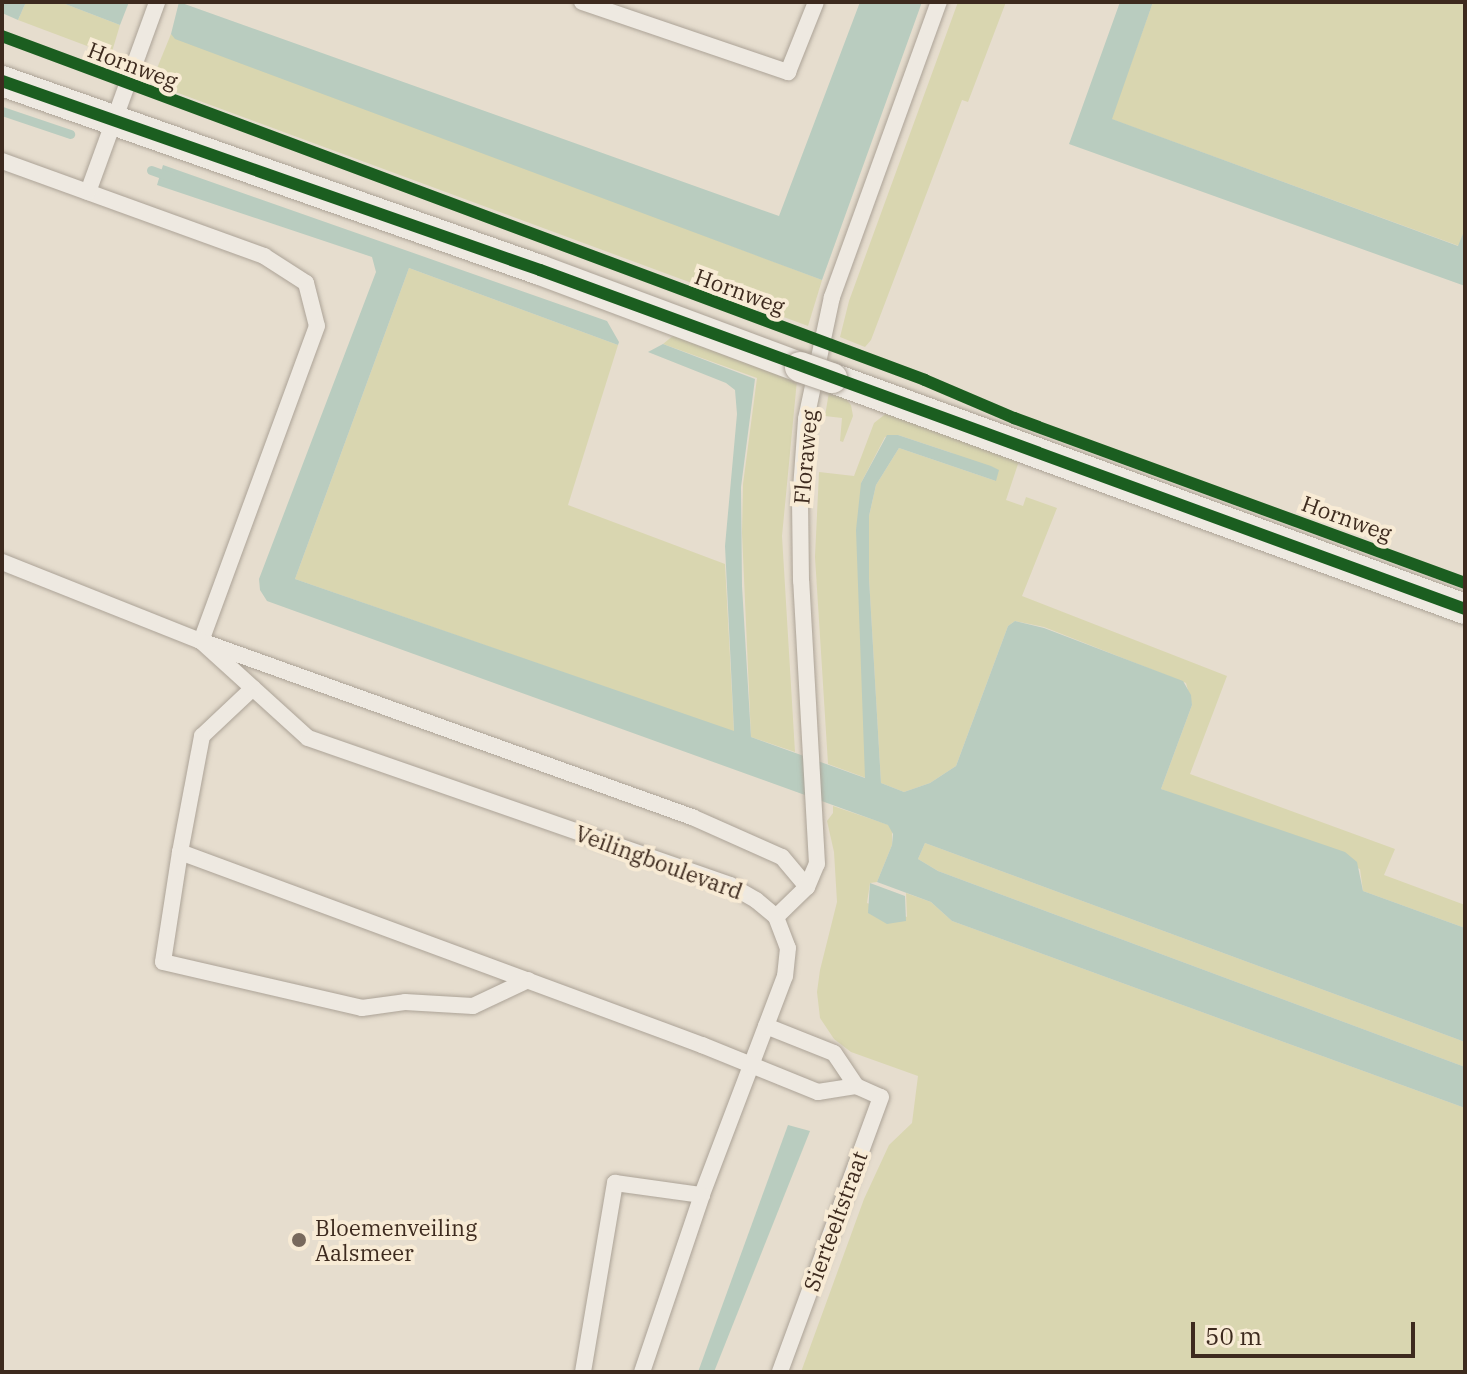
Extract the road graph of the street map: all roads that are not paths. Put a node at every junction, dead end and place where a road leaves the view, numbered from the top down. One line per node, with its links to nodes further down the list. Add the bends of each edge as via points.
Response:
1 (157, 2): 6 (lane)
2 (582, 2): 3 (lane, via 788,72)
3 (816, 2)
4 (939, 2): 14 (lane, Floraweg, via 832,297 806,419 801,581 817,864)
5 (2, 81): 6 (street, Hornweg)
6 (114, 122): 8 (lane); 10 (street, Hornweg, bridge, via 540,270)
7 (2, 161): 8 (lane)
8 (88, 192): 11 (lane, via 264,256 306,283 317,326)
9 (2, 562): 11 (lane, Veilingboulevard)
10 (1465, 609)
11 (201, 641): 12 (lane, Veilingboulevard); 14 (lane, Veilingboulevard, via 692,817 782,857)
12 (253, 688): 13 (lane, via 202,736); 15 (lane, Veilingboulevard, via 308,738 730,885)
13 (180, 852): 16 (lane); 16 (lane, via 163,962 362,1008 405,1002 473,1006)
14 (807, 887): 15 (lane)
15 (776, 917): 17 (lane, via 785,933 788,963)
16 (528, 980): 18 (lane)
17 (766, 1026): 18 (lane); 19 (lane, Sierteeltstraat, via 834,1053)
18 (752, 1066): 19 (lane, via 818,1092); 20 (lane)
19 (856, 1086): 23 (lane, Sierteeltstraat, via 881,1097)
20 (702, 1195): 21 (lane, via 615,1183); 22 (lane)
21 (583, 1372)
22 (642, 1372)
23 (780, 1372)

